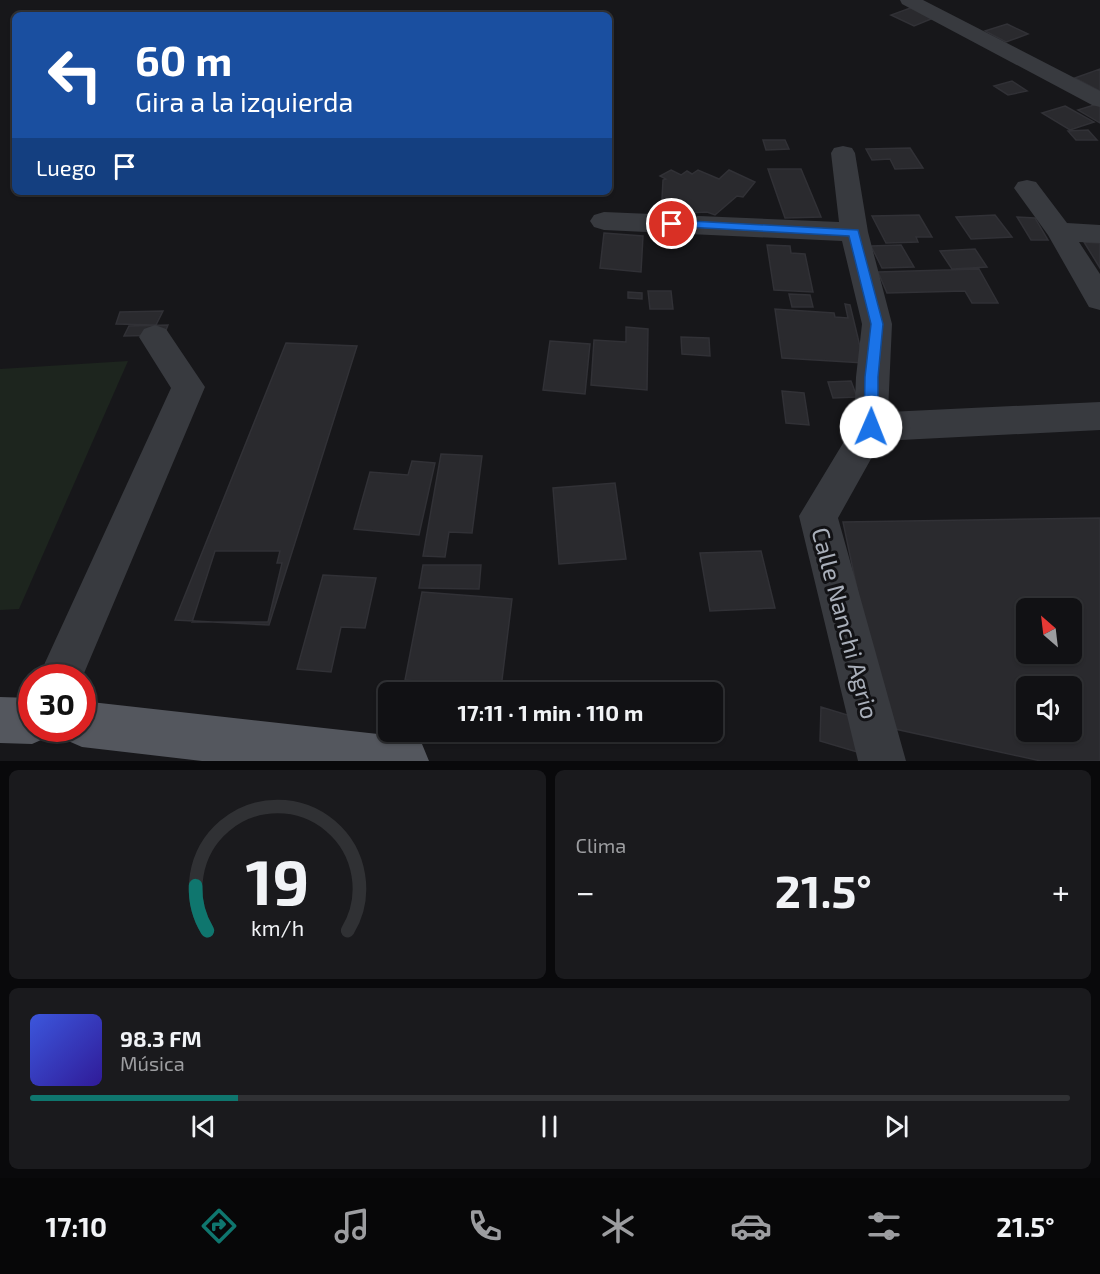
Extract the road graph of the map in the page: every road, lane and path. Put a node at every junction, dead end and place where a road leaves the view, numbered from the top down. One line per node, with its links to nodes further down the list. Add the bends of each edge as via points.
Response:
1 (909, 0): 2 (street)
2 (1100, 100)
3 (843, 153): 7 (street)
4 (1028, 188): 6 (street)
5 (604, 221): 7 (street)
6 (1059, 231): 8 (street); 9 (street)
7 (854, 232): 12 (street, via 877,324)
8 (1100, 234)
9 (1100, 299)
10 (155, 337): 13 (street, via 188,387)
11 (1100, 416): 12 (street)
12 (871, 427): 18 (street, Calle Nanchi Agrio, via 818,516)
13 (66, 664)
14 (0, 720): 15 (main road)
15 (18, 721)
16 (96, 726): 17 (main road)
17 (405, 761)
18 (882, 761)

